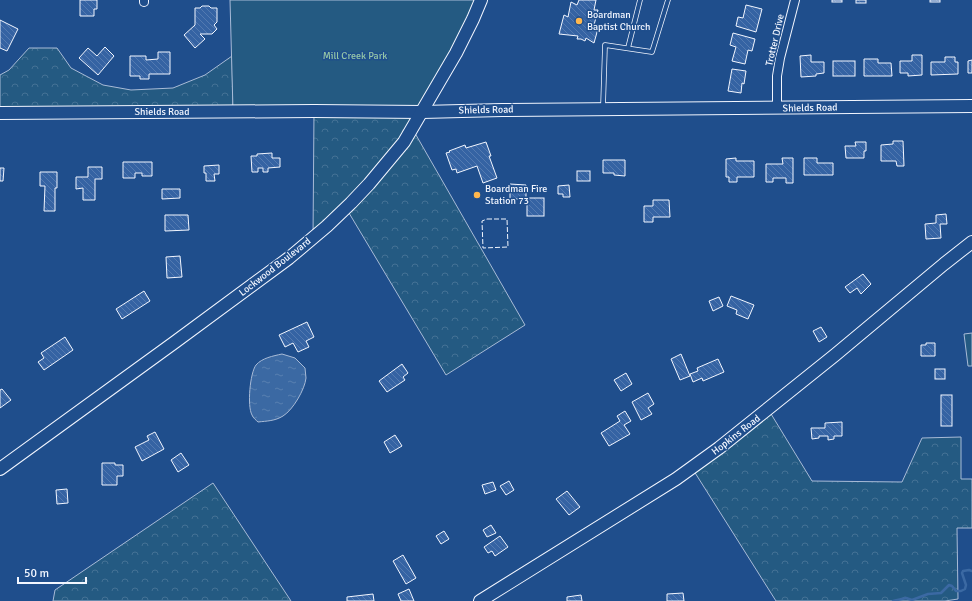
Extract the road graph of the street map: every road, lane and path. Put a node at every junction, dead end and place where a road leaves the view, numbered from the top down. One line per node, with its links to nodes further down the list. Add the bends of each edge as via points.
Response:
1 (480, 0): 9 (main road, Lockwood Boulevard, via 456,53)
2 (640, 0): 5 (lane)
3 (668, 0): 5 (lane, via 652,52)
4 (795, 0): 7 (street, Trotter Drive, via 777,76)
5 (628, 48): 8 (lane, via 606,44)
6 (972, 106): 7 (main road, Shields Road)
7 (777, 108): 8 (main road, Shields Road)
8 (603, 109): 9 (main road, Shields Road)
9 (422, 112): 10 (main road, Shields Road); 12 (main road, Lockwood Boulevard, via 404,142 369,184 327,226 289,258)
10 (0, 113)
11 (972, 242): 13 (main road, Hopkins Road, via 719,448 676,479)
12 (0, 469)
13 (480, 601)

